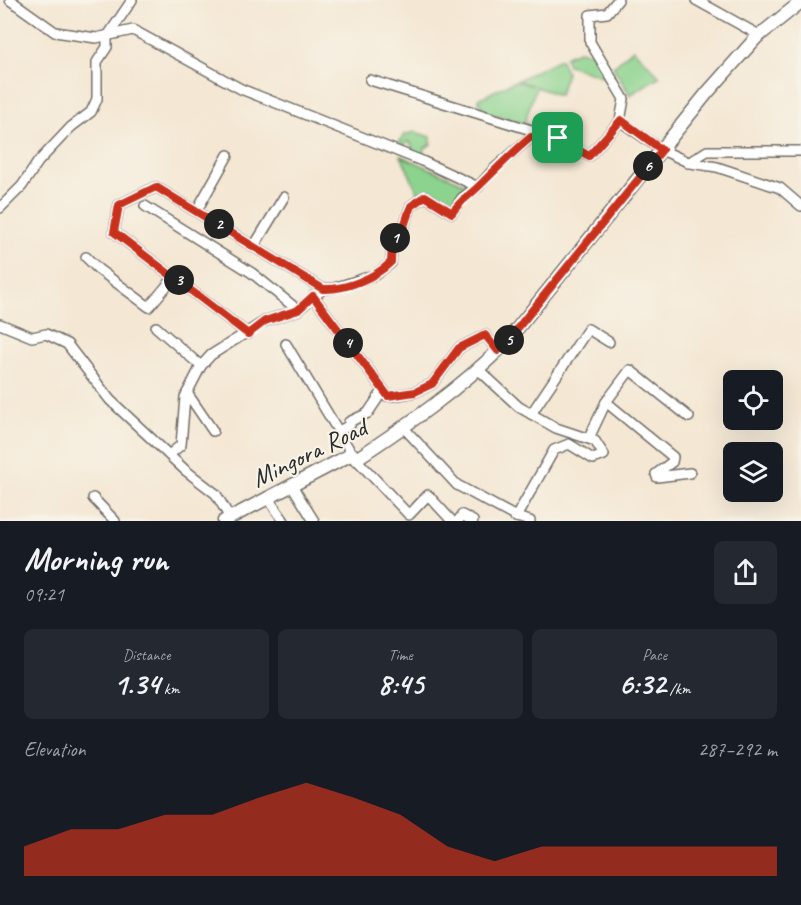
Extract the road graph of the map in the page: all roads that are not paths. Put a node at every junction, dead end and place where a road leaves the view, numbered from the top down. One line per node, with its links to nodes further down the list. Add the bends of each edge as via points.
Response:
1 (10, 0): 7 (street, via 55,32)
2 (132, 0): 7 (street)
3 (618, 0): 9 (street, via 607,13 590,15 590,42 624,99)
4 (696, 0): 6 (street)
5 (801, 2): 6 (main road, Mingora Road)
6 (759, 35): 11 (main road, Mingora Road)
7 (107, 37): 15 (street, via 133,30 241,89); 19 (street, via 107,47 97,62 97,99 91,112 46,153)
8 (370, 80): 10 (street)
9 (621, 120): 10 (street, via 589,156); 11 (street)
10 (558, 138): 15 (street, via 531,137)
11 (662, 150): 14 (street); 32 (main road, Mingora Road)
12 (801, 151): 14 (street, via 707,151)
13 (228, 155): 20 (street)
14 (688, 163): 18 (street, via 717,167 780,188)
15 (478, 187): 24 (street, via 462,198 452,213 425,196 411,206 392,243 391,262 380,273)
16 (284, 197): 21 (street)
17 (145, 206): 26 (street, via 252,273)
18 (801, 206)
19 (0, 208)
20 (197, 210): 21 (street); 23 (street, via 156,187 119,205 114,232)
21 (254, 246): 24 (street)
22 (87, 257): 23 (street, via 149,307)
23 (175, 276): 29 (street)
24 (323, 289): 25 (street)
25 (313, 296): 26 (street); 36 (street)
26 (298, 310): 29 (street, via 272,318)
27 (0, 324): 44 (street, via 32,337 46,334 67,344 110,400)
28 (156, 327): 33 (street)
29 (248, 334): 33 (street, via 220,347)
30 (609, 342): 38 (street, via 588,329)
31 (286, 344): 42 (street)
32 (498, 351): 34 (main road, Mingora Road); 36 (street, via 485,335 459,348 432,384 415,392)
33 (201, 366): 35 (street)
34 (479, 370): 38 (street); 40 (main road, Mingora Road)
35 (187, 393): 41 (street); 44 (street, via 181,445)
36 (388, 396): 42 (street, via 380,395 368,412)
37 (606, 402): 39 (street, via 630,370); 43 (street); 46 (street, via 673,457 657,477)
38 (531, 414): 43 (street, via 556,428)
39 (688, 417)
40 (404, 428): 45 (main road, Mingora Road); 50 (street, via 457,485)
41 (213, 431)
42 (339, 431): 45 (street)
43 (589, 438): 50 (street, via 604,455 593,459 569,444 554,450)
44 (169, 455): 51 (street, via 216,494)
45 (354, 456): 47 (main road, Mingora Road); 55 (street, via 409,515 428,495)
46 (690, 473)
47 (291, 484): 48 (main road, Mingora Road); 54 (street)
48 (267, 497): 51 (main road, Mingora Road); 53 (street)
49 (93, 498): 52 (street)
50 (516, 517): 58 (street)
51 (227, 519)
52 (115, 521)
53 (284, 521)
54 (314, 521)
55 (452, 521)
56 (458, 521): 57 (street, via 462,515)
57 (473, 521)
58 (530, 521)

